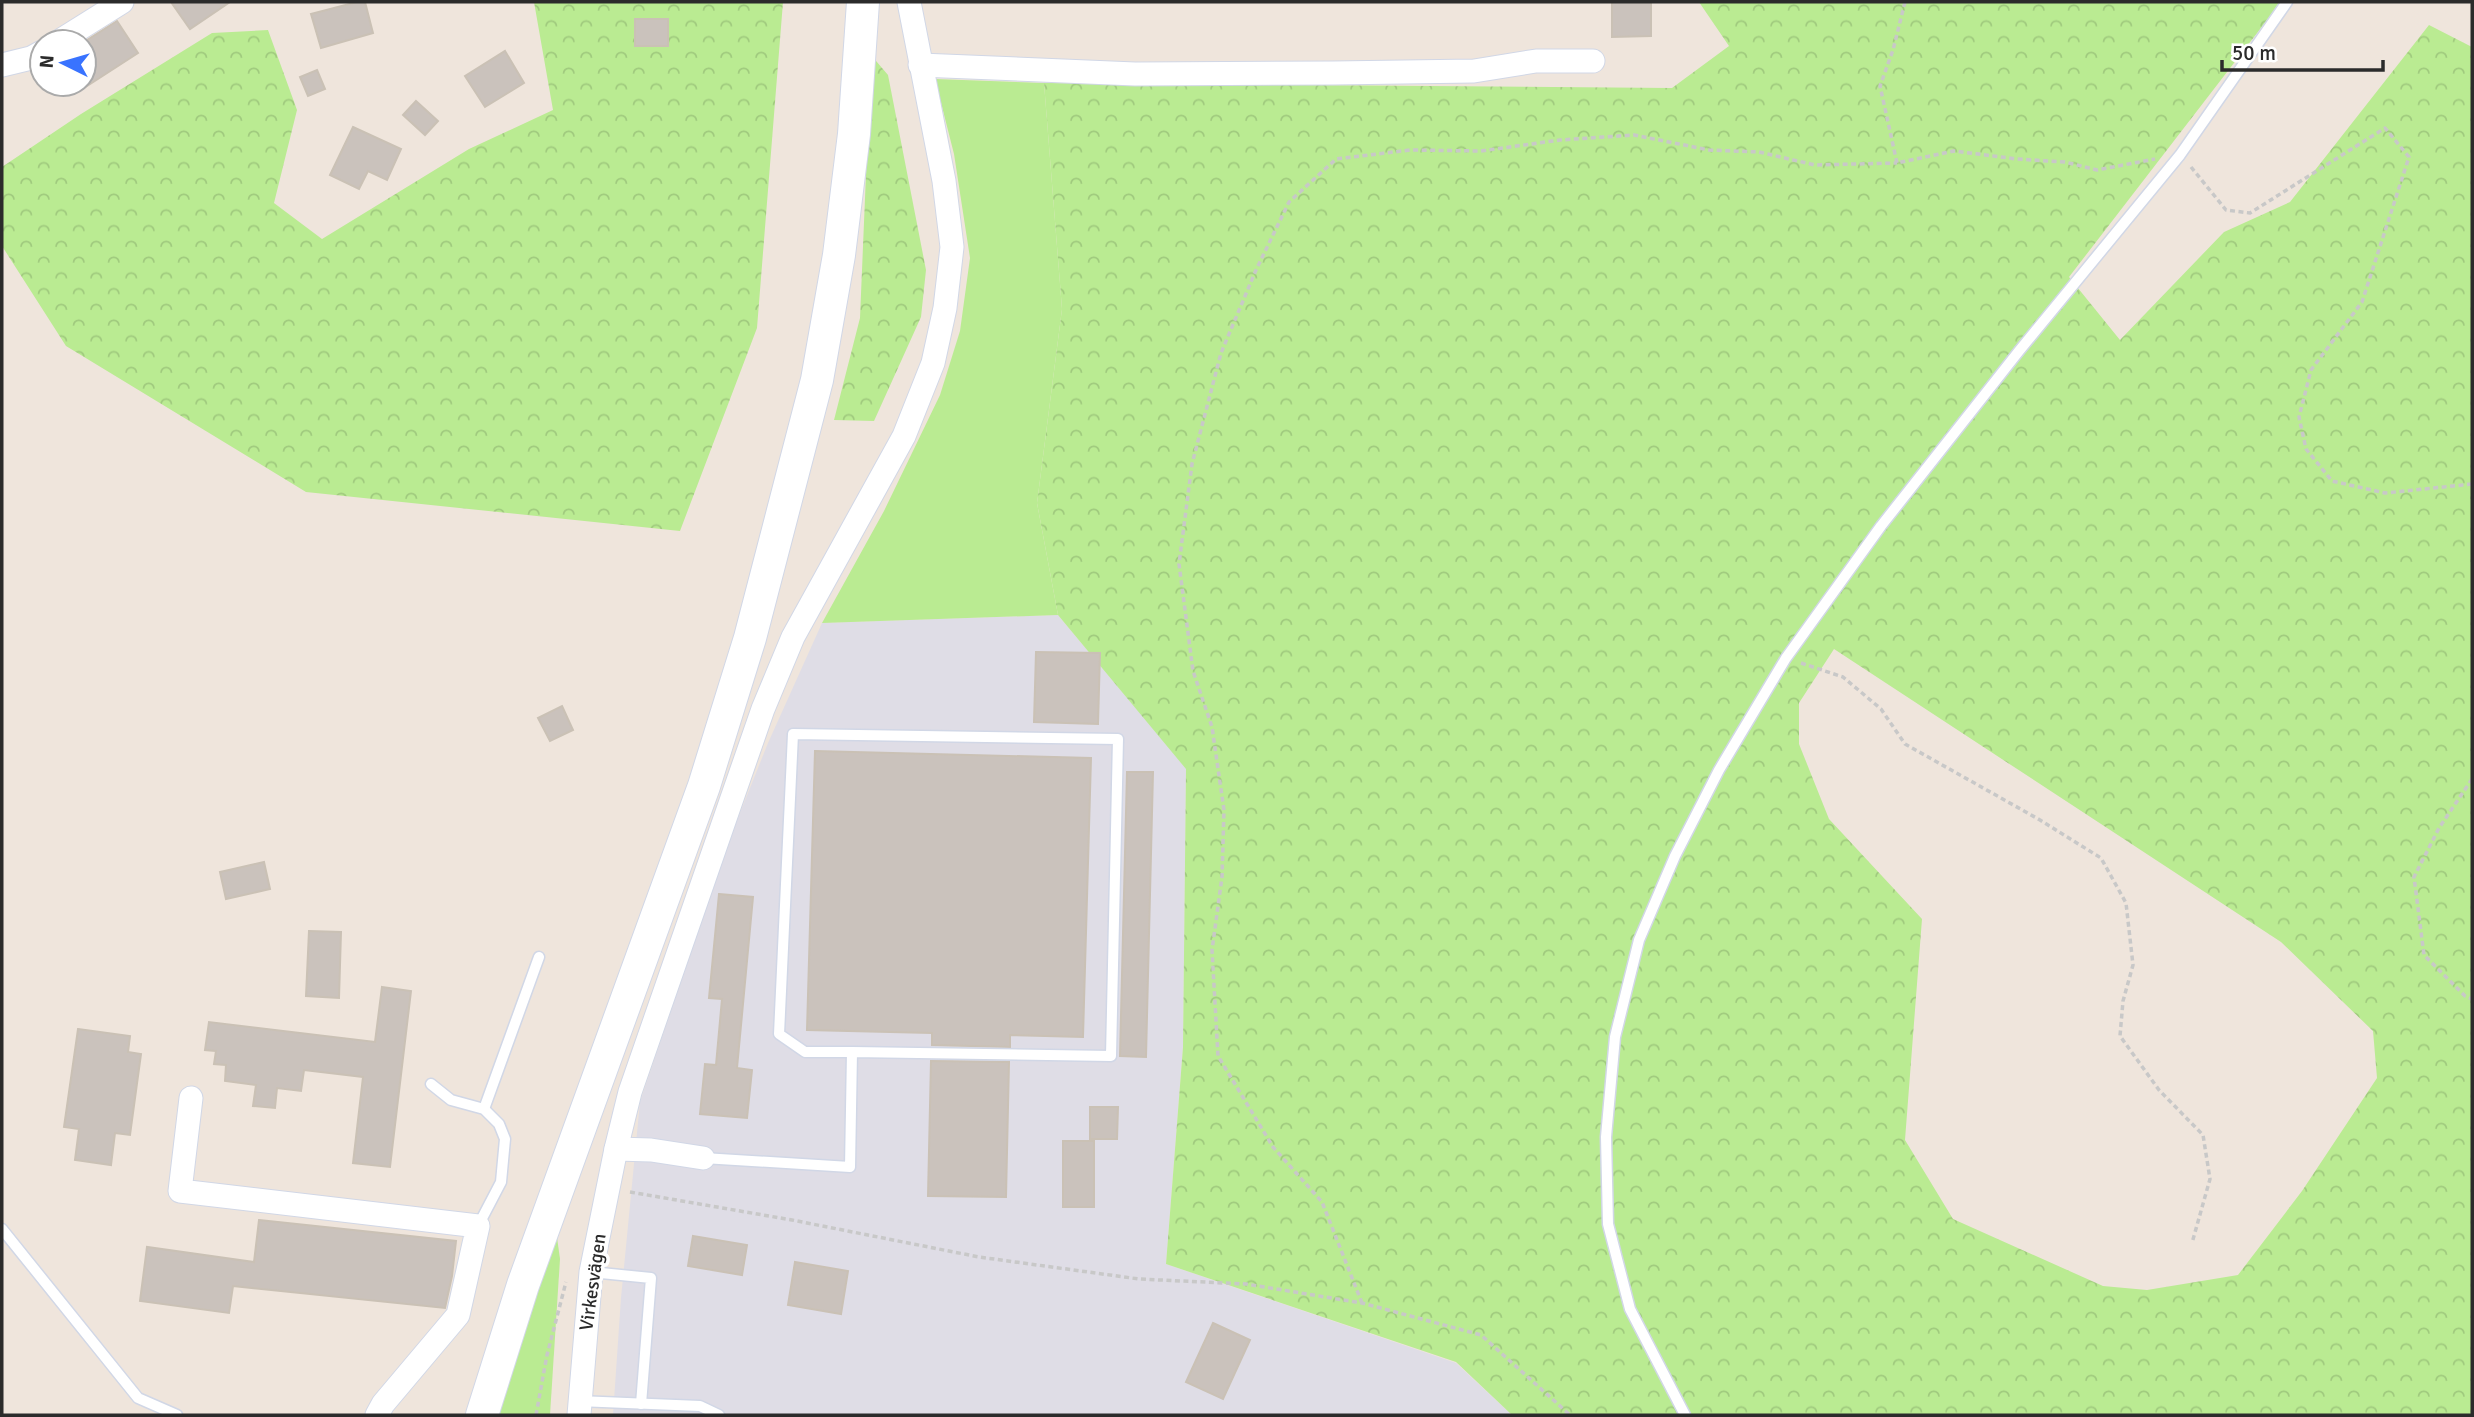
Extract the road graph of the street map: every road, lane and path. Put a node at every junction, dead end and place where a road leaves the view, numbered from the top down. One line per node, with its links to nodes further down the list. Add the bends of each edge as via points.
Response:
1 (122, 2): 6 (street)
2 (863, 2): 34 (main road, via 839,255 819,367 750,638 704,786 523,1284)
3 (909, 2): 10 (street, Virkesvägen)
4 (1905, 2): 12 (path, via 1880,86)
5 (2287, 2): 11 (lane)
6 (80, 28)
7 (28, 59): 9 (street)
8 (1593, 61): 10 (street, via 1536,61 1474,71 1333,73 1135,74)
9 (2, 65)
10 (920, 65): 22 (street, Virkesvägen, via 944,181 952,247 933,363 904,436 793,637 630,1092)
11 (2180, 155): 12 (path, via 2097,170 2065,162 1954,152); 13 (path, via 2226,209 2250,213 2385,128 2409,157 2362,302 2311,370 2299,417 2306,449 2332,481 2385,493); 14 (lane, via 1889,515)
12 (1897, 163): 29 (path, via 1815,165 1759,152 1709,150 1634,135 1481,151 1410,150 1336,159 1289,202 1256,270 1221,353 1195,451 1179,564 1193,671 1212,727 1224,810 1222,877 1212,950 1218,1056 1273,1147 1322,1202)
13 (2472, 484)
14 (1786, 658): 27 (path, via 1843,677 1881,709 1905,744 2101,858 2126,902 2133,965 2119,1036 2159,1090 2203,1135 2210,1178); 37 (lane, via 1719,770 1675,856 1640,940 1615,1037 1606,1137 1608,1224 1630,1309)
15 (2472, 779): 17 (path, via 2414,877 2424,955)
16 (539, 957): 21 (lane)
17 (2472, 999)
18 (852, 1052): 18 (lane, via 1111,1056 1118,740 793,734 779,1034 805,1052); 23 (lane, via 850,1167)
19 (431, 1084): 21 (lane, via 451,1100)
20 (191, 1098): 25 (street, via 180,1191)
21 (484, 1109): 25 (lane, via 499,1124 505,1139 501,1182)
22 (616, 1149): 23 (street); 24 (street, Virkesvägen)
23 (703, 1158)
24 (608, 1188): 28 (street, Virkesvägen); 29 (path, via 979,1257 1139,1279 1246,1284)
25 (478, 1226): 33 (street, via 458,1315)
26 (2, 1229): 32 (lane, via 138,1398)
27 (2192, 1244)
28 (591, 1272): 30 (lane, via 651,1278); 31 (street, Virkesvägen)
29 (1362, 1303): 36 (path, via 1481,1335)
30 (641, 1404): 31 (lane); 35 (lane, via 700,1406)
31 (579, 1408)
32 (177, 1415)
33 (377, 1415)
34 (482, 1415)
35 (719, 1415)
36 (1570, 1415)
37 (1685, 1415)

